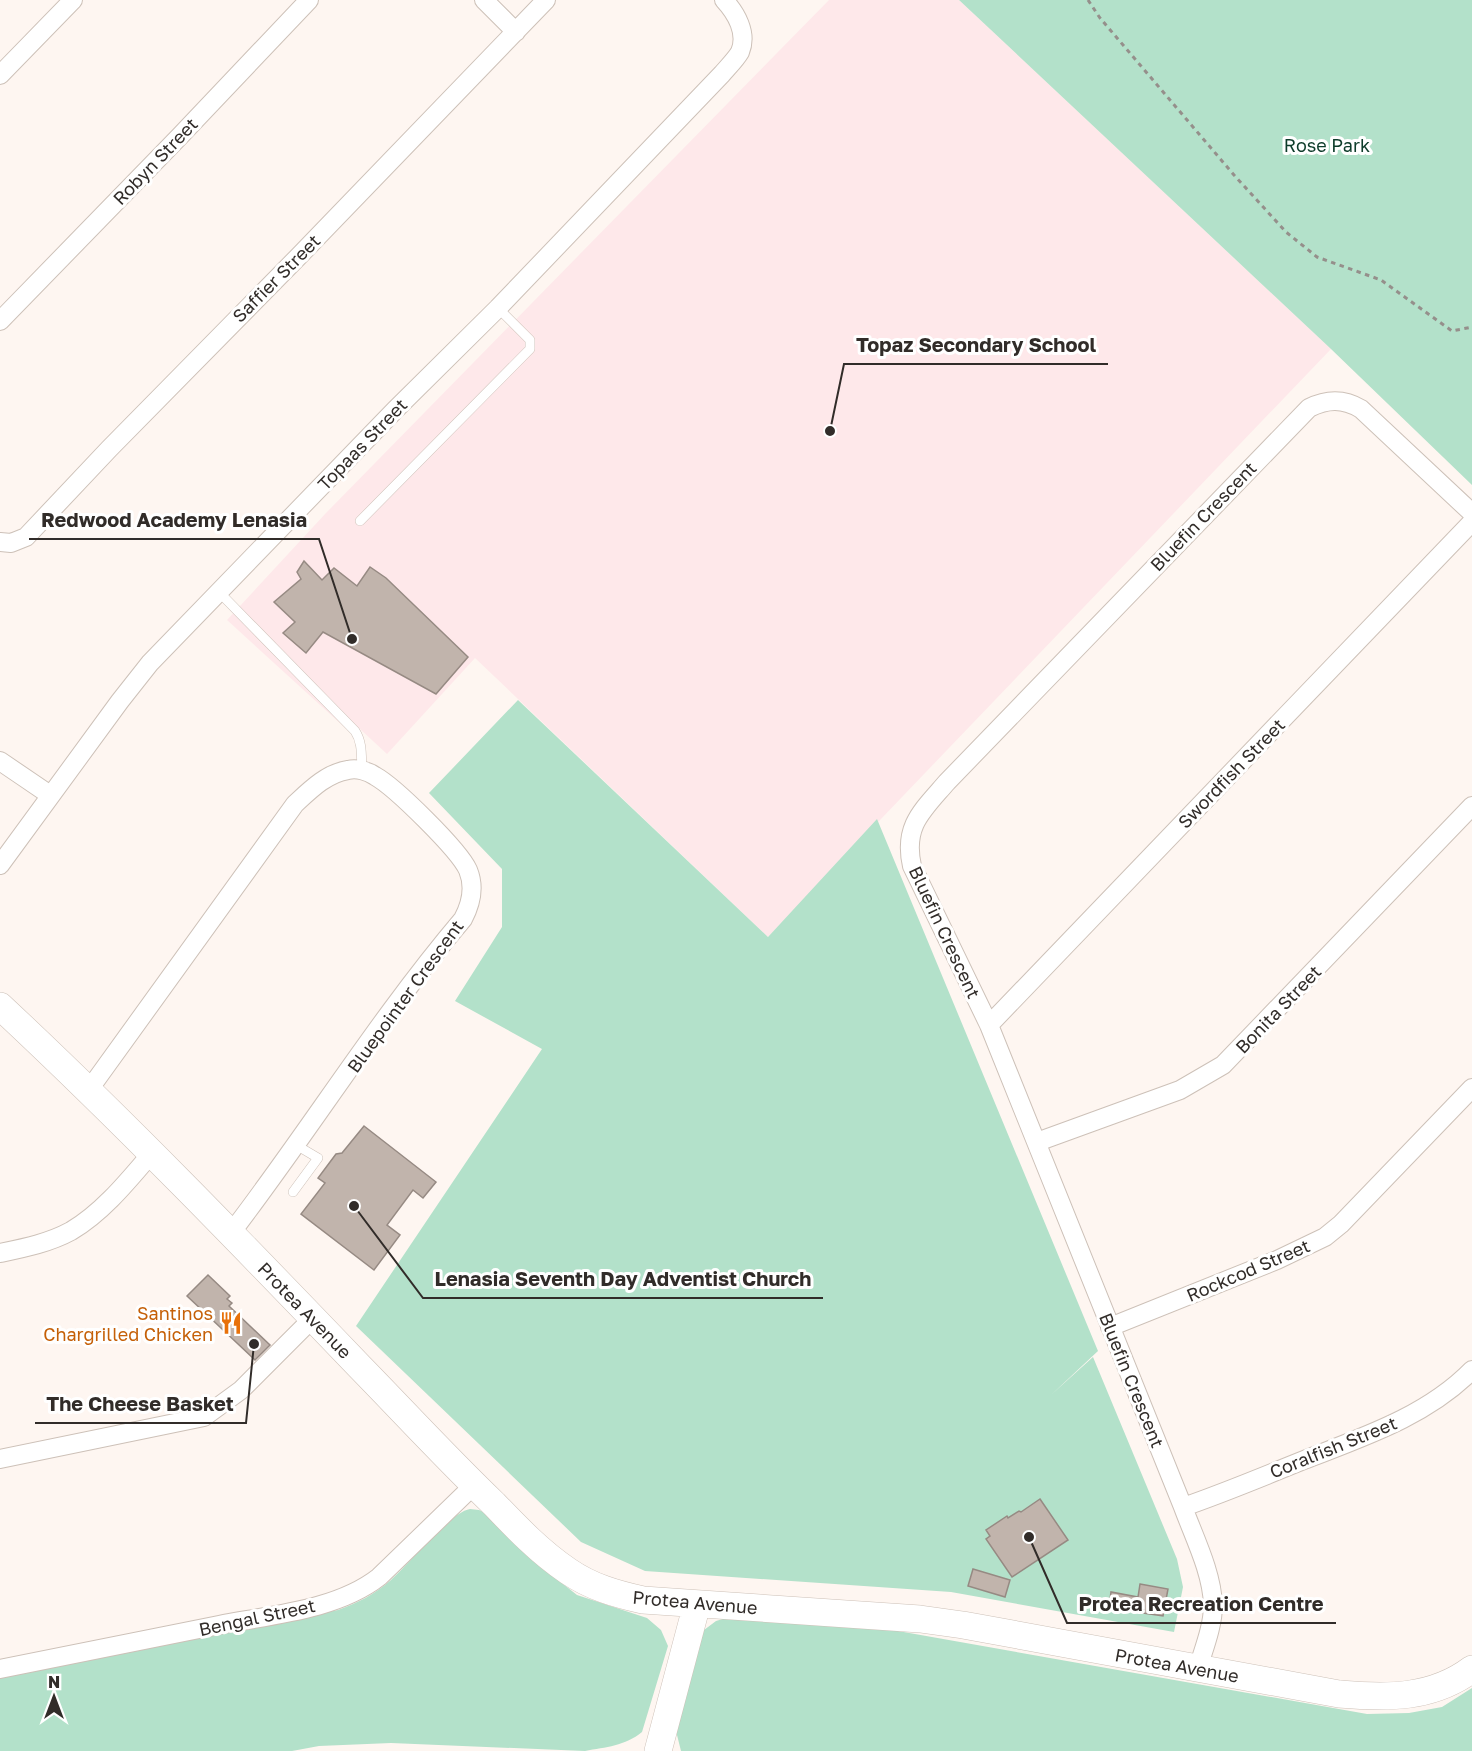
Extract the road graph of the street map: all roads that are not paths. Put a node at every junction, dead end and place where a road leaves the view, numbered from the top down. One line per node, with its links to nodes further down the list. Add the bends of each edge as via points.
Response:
1 (73, 0): 7 (street)
2 (309, 0): 9 (street, Robyn Street)
3 (484, 0): 6 (street)
4 (546, 0): 6 (street, Saffier Street)
5 (724, 0): 8 (street, Topaas Street, via 741,26 740,52)
6 (516, 32): 13 (street, Saffier Street, via 26,537)
7 (0, 75)
8 (498, 308): 11 (lane, via 530,340 530,349); 14 (street, Topaas Street)
9 (0, 321)
10 (1472, 513): 21 (street, Bluefin Crescent, via 1361,409 1342,400 1308,408 947,782 917,817 909,853 921,887)
11 (360, 521)
12 (1472, 522): 21 (street, Swordfish Street)
13 (0, 542)
14 (219, 592): 16 (lane, via 355,731 360,738); 17 (street, Topaas Street, via 138,678)
15 (0, 761): 17 (street)
16 (362, 770): 23 (street, via 350,769 326,778 295,804); 25 (street, Bluepointer Crescent, via 386,783 463,860 469,873 471,897 462,919 406,990)
17 (50, 795): 19 (street, Topaas Street)
18 (1472, 806): 24 (street, Bonita Street, via 1223,1065 1180,1090)
19 (0, 865)
20 (0, 1006): 23 (street, Protea Avenue)
21 (989, 1025): 24 (street, Bluefin Crescent)
22 (1472, 1088): 31 (street, Rockcod Street, via 1324,1237)
23 (88, 1090): 26 (street, Protea Avenue)
24 (1037, 1142): 31 (street, Bluefin Crescent)
25 (296, 1145): 27 (lane, via 318,1158); 28 (street, Bluepointer Crescent)
26 (151, 1154): 28 (street, Protea Avenue); 29 (street, via 79,1226 50,1240)
27 (293, 1192)
28 (231, 1233): 30 (street, Protea Avenue)
29 (0, 1253)
30 (313, 1318): 33 (street, via 241,1390 204,1416); 34 (street, Protea Avenue)
31 (1110, 1327): 35 (street, Bluefin Crescent)
32 (1472, 1370): 35 (street, Coralfish Street, via 1419,1411)
33 (0, 1459)
34 (474, 1485): 36 (street, Protea Avenue, via 532,1542 590,1584 643,1600); 38 (street, Bengal Street, via 379,1577 347,1596 291,1611)
35 (1184, 1507): 37 (street, Bluefin Crescent, via 1206,1569 1213,1604)
36 (697, 1604): 37 (street, Protea Avenue, via 930,1620); 40 (street)
37 (1198, 1668): 39 (street, Protea Avenue, via 1339,1694 1383,1697 1434,1689)
38 (0, 1669)
39 (1472, 1669)
40 (658, 1751)

